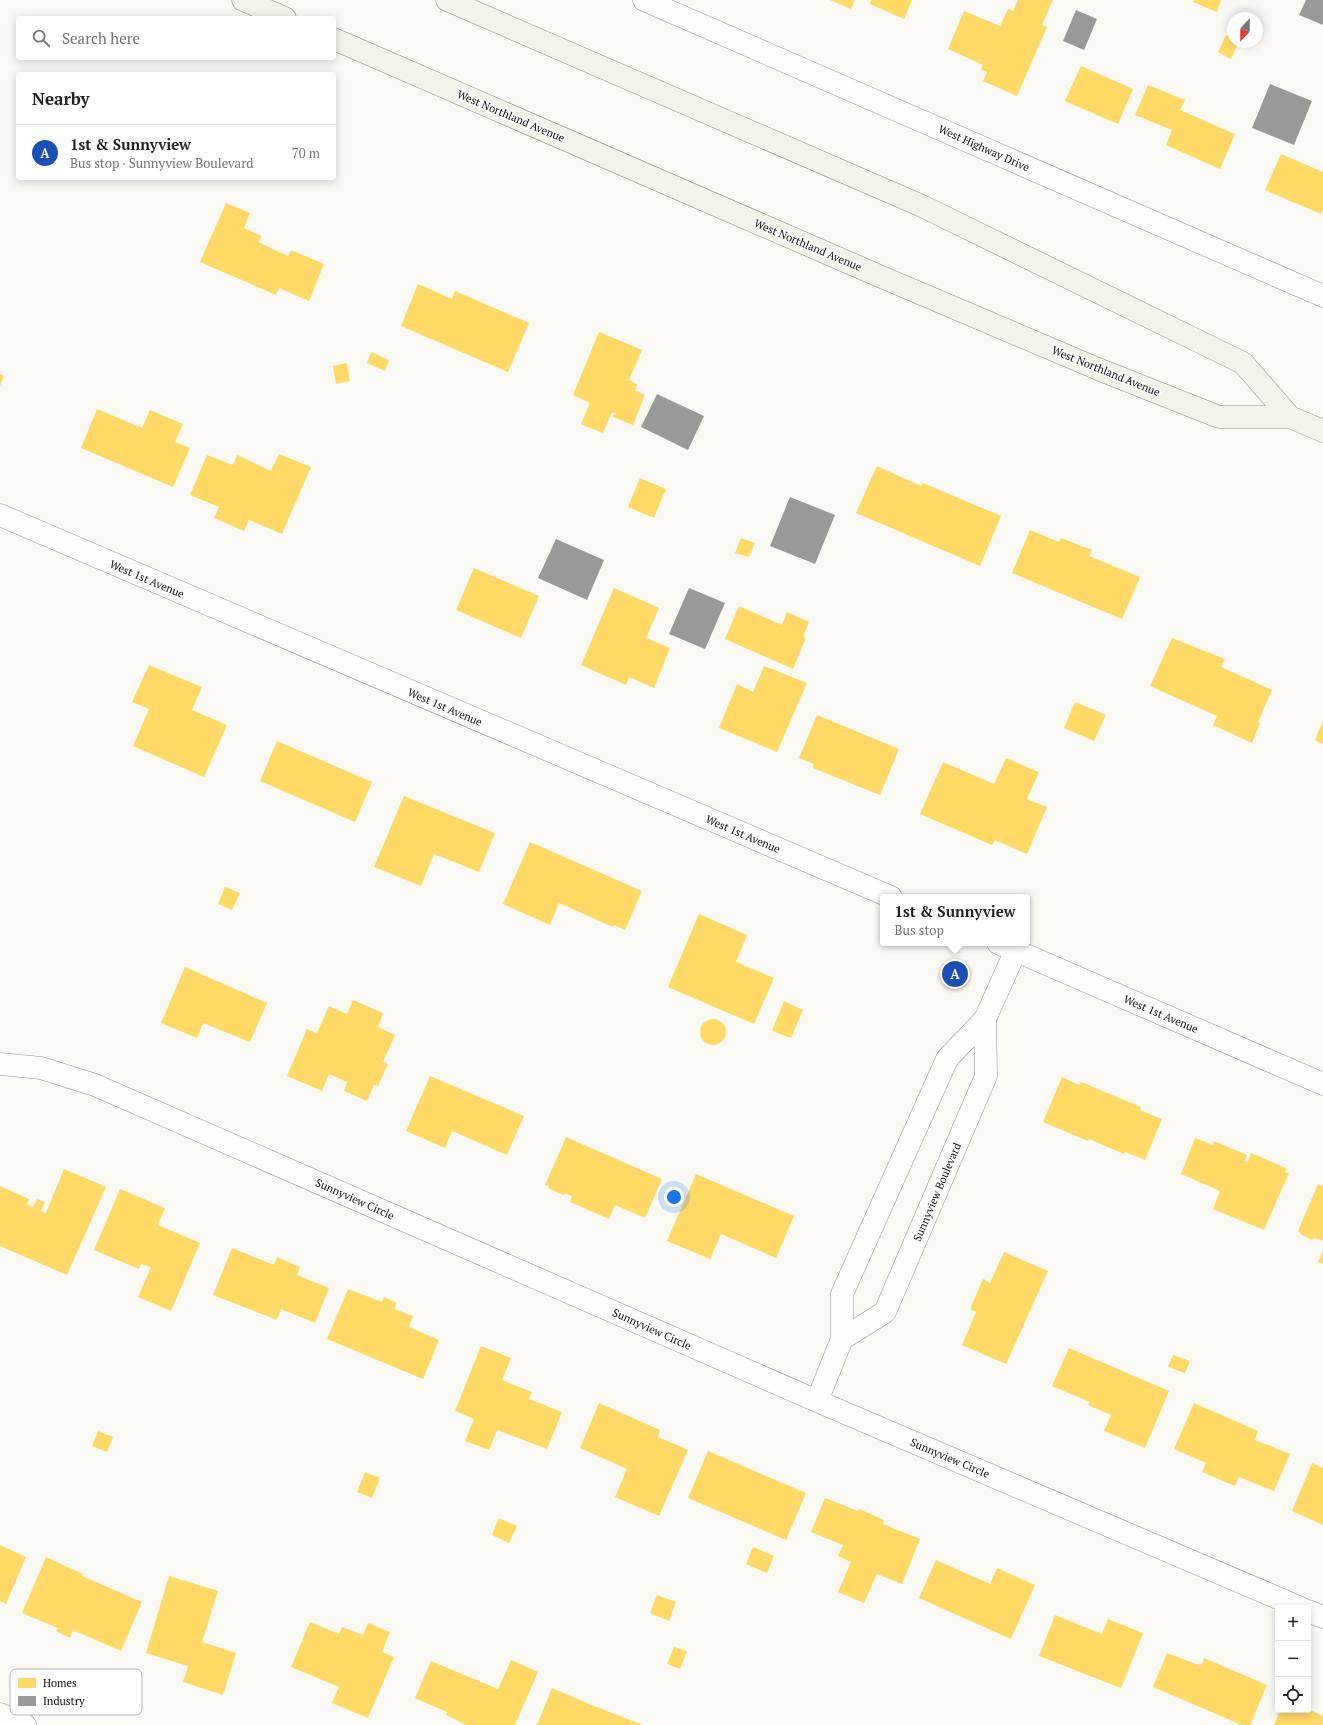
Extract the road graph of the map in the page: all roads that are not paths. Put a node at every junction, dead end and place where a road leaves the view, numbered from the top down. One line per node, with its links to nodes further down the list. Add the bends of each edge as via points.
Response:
1 (243, 0): 4 (main road)
2 (447, 0): 7 (main road, West Northland Avenue, via 922,206 1243,363)
3 (644, 0): 6 (street, West Highway Drive)
4 (280, 16)
5 (336, 40): 7 (main road, West Northland Avenue, via 877,275 1219,417)
6 (1323, 296)
7 (1290, 417): 8 (main road, West Northland Avenue)
8 (1323, 431)
9 (0, 515): 10 (street, West 1st Avenue)
10 (884, 894)
11 (1007, 947): 12 (street, Sunnyview Boulevard); 14 (street, West 1st Avenue)
12 (985, 1019): 15 (street, Sunnyview Boulevard, via 947,1059 842,1294); 15 (street, Sunnyview Boulevard, via 986,1076 885,1312)
13 (0, 1064): 16 (street, Sunnyview Circle, via 41,1068 94,1085)
14 (1323, 1084)
15 (842, 1339): 16 (street, Sunnyview Boulevard)
16 (816, 1401): 17 (street, Sunnyview Circle)
17 (1294, 1605)
18 (1311, 1612): 19 (street)
19 (1323, 1618)
20 (0, 1714): 21 (street)
21 (25, 1725)

